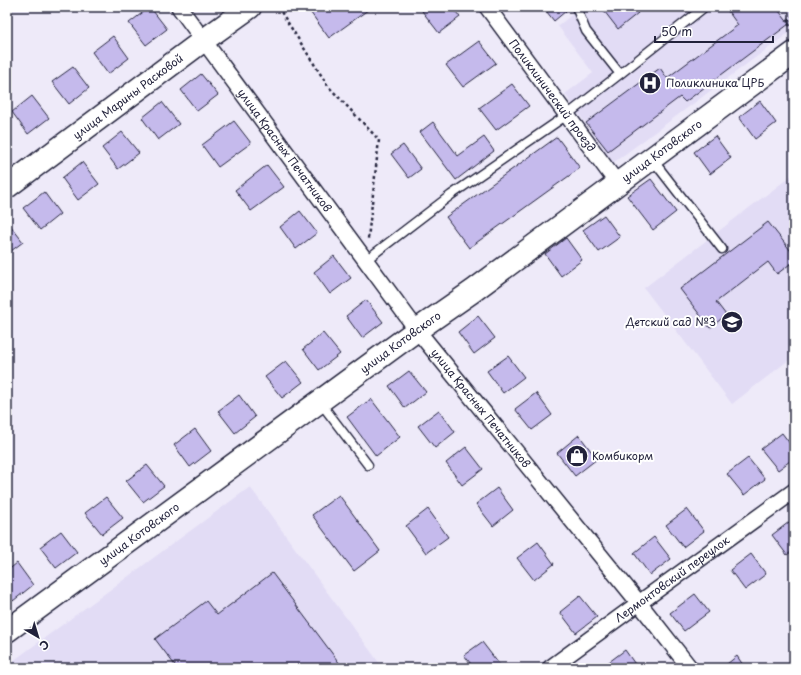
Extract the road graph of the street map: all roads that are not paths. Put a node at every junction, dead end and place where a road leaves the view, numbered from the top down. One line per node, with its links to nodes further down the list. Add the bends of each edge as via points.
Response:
1 (179, 7): 6 (street, улица Красных Печатников)
2 (250, 7): 6 (street, улица Марины Расковой)
3 (487, 7): 9 (street, Поликлинический проезд)
4 (576, 7): 8 (lane, via 586,31)
5 (700, 7): 8 (lane, via 702,9)
6 (204, 40): 12 (street, улица Марины Расковой); 14 (street, улица Красных Печатников)
7 (794, 53): 10 (street, улица Котовского)
8 (620, 74): 9 (lane)
9 (567, 115): 11 (street, Поликлинический проезд); 14 (lane, via 451,195)
10 (651, 158): 11 (street, улица Котовского); 13 (lane)
11 (617, 183): 15 (street, улица Котовского)
12 (7, 187)
13 (722, 249)
14 (366, 260): 15 (street, улица Красных Печатников)
15 (418, 330): 16 (street, улица Котовского); 19 (street, улица Красных Печатников)
16 (320, 402): 17 (lane); 20 (street, улица Котовского)
17 (368, 464)
18 (794, 491): 19 (street, Лермонтовский переулок)
19 (639, 602): 21 (street, Лермонтовский переулок); 22 (street, улица Красных Печатников)
20 (7, 631)
21 (550, 668)
22 (690, 668)

